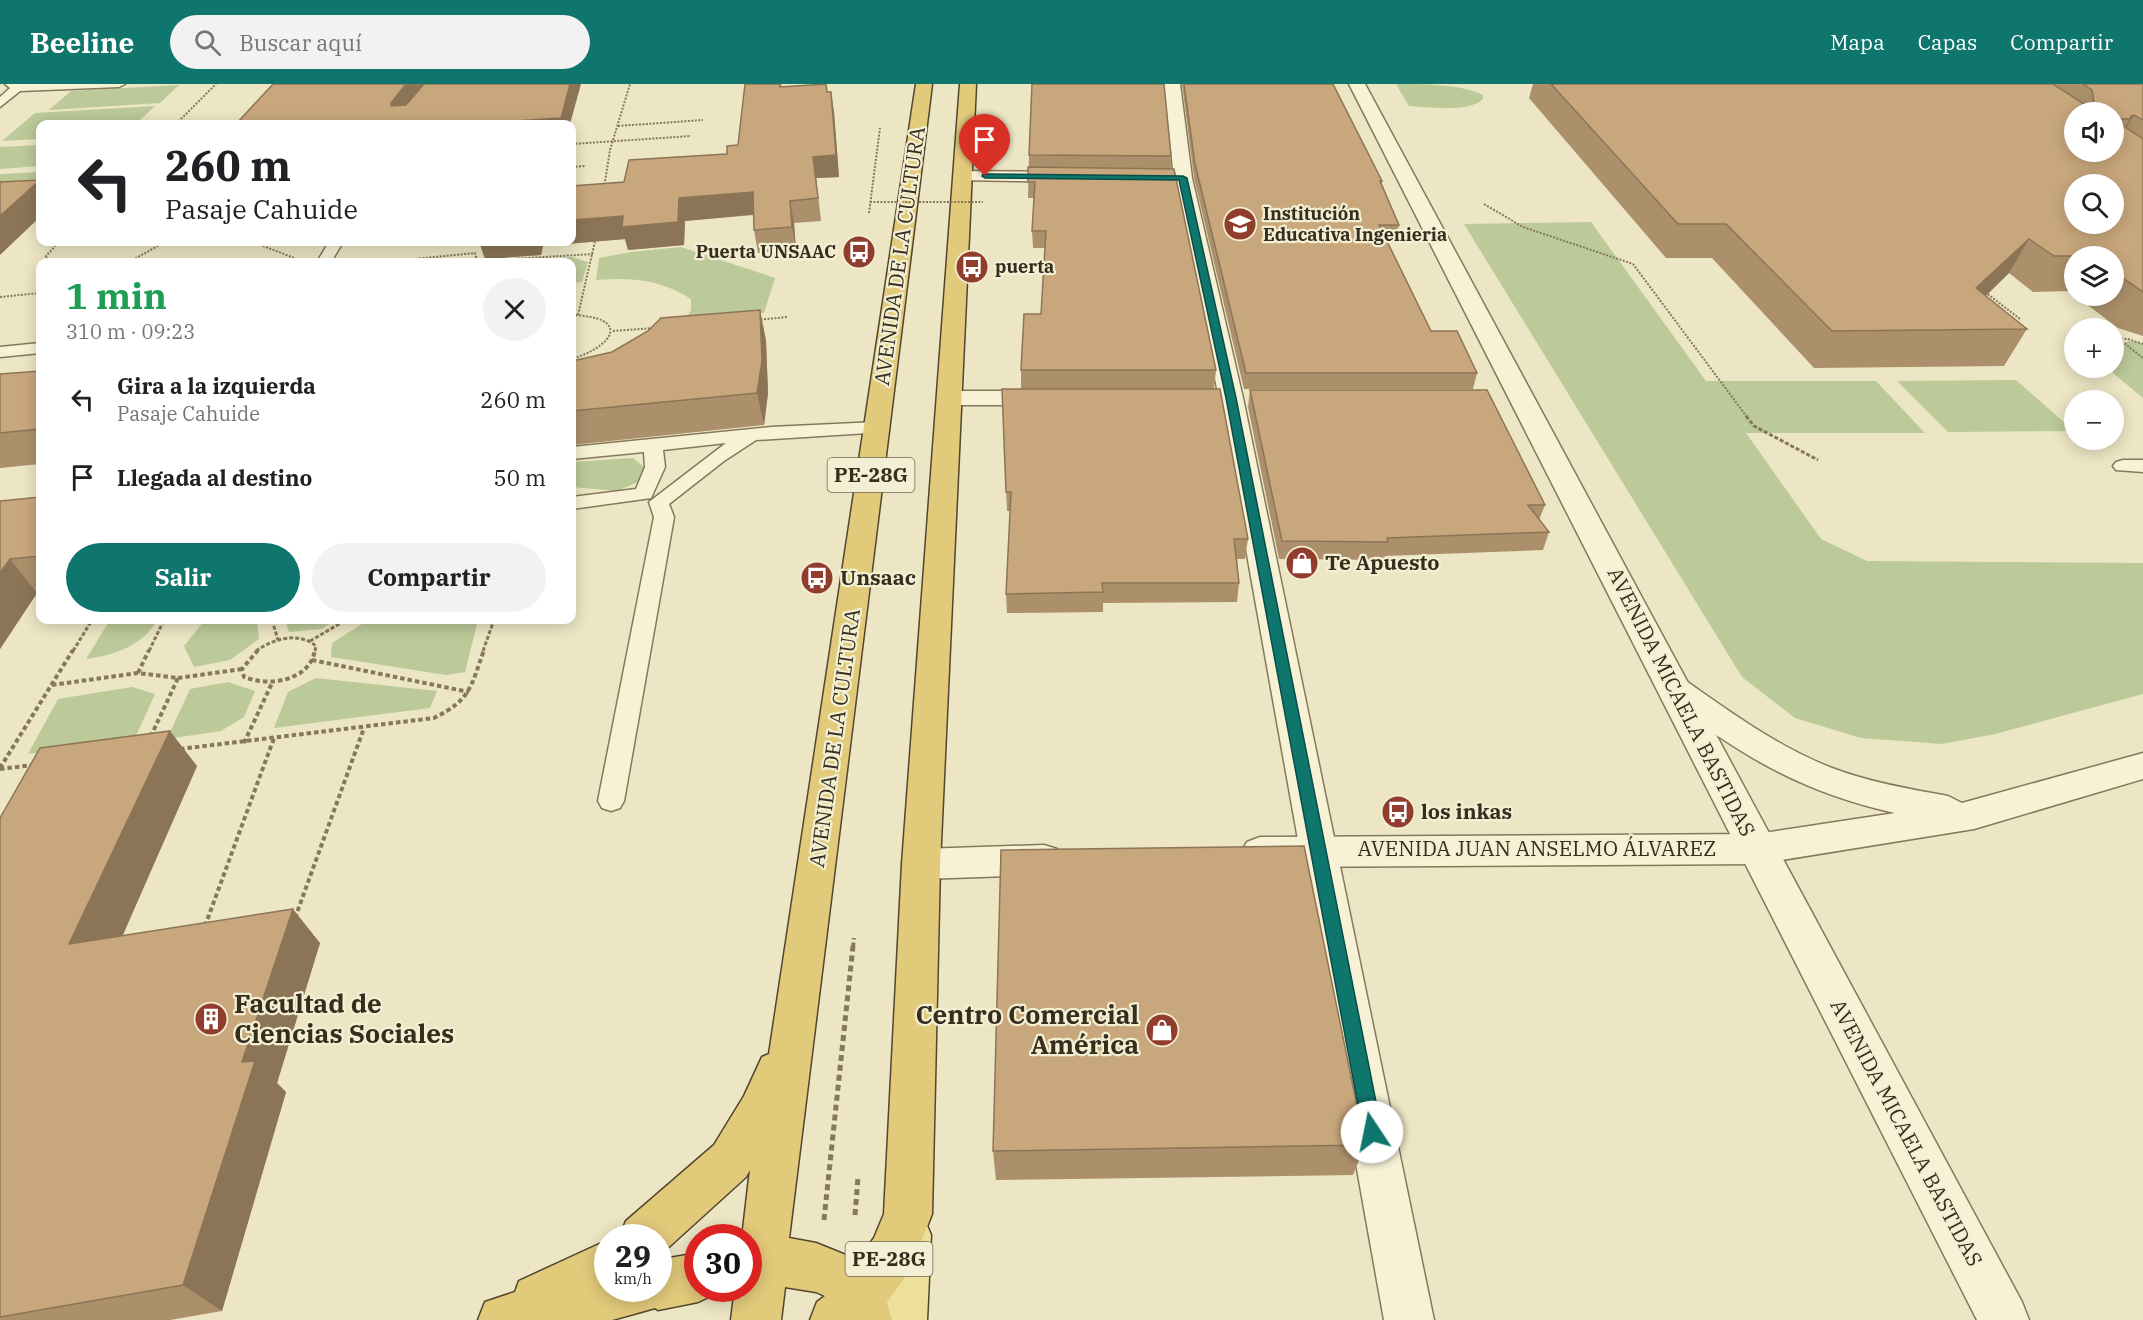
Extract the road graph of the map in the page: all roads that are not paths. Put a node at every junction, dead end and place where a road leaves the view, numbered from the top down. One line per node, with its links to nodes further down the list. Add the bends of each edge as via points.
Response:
1 (119, 84): 6 (lane)
2 (924, 84): 16 (highway, AVENIDA DE LA CULTURA / PE-28G)
3 (968, 84): 8 (highway, PE-28G)
4 (1172, 84): 11 (street)
5 (1357, 84): 22 (street, AVENIDA MICAELA BASTIDAS, via 1512,398)
6 (14, 86): 7 (lane)
7 (0, 103)
8 (963, 176): 9 (street); 14 (highway, PE-28G)
9 (1090, 177)
10 (1160, 178): 11 (street)
11 (1183, 178): 27 (street, via 1231,398)
12 (36, 348): 13 (lane)
13 (0, 352)
14 (950, 398): 15 (street); 30 (highway, PE-28G)
15 (1068, 398)
16 (877, 428): 17 (lane); 31 (highway, AVENIDA DE LA CULTURA / PE-28G)
17 (751, 435): 18 (lane); 20 (lane)
18 (653, 445): 19 (lane); 20 (lane)
19 (576, 453)
20 (652, 498): 21 (lane); 24 (lane, via 664,517)
21 (576, 503)
22 (1674, 688): 25 (street, via 1759,747 1803,770 1886,799); 26 (street, AVENIDA MICAELA BASTIDAS)
23 (2143, 766): 25 (street, AVENIDA JUAN ANSELMO ÁLVAREZ)
24 (611, 801)
25 (1974, 815): 26 (street, AVENIDA JUAN ANSELMO ÁLVAREZ)
26 (1757, 849): 27 (street, AVENIDA JUAN ANSELMO ÁLVAREZ); 45 (street, AVENIDA MICAELA BASTIDAS)
27 (1317, 850): 28 (street, AVENIDA JUAN ANSELMO ÁLVAREZ); 44 (street)
28 (1224, 853)
29 (1071, 859): 30 (street)
30 (921, 864): 32 (highway, PE-28G)
31 (797, 1006): 33 (highway, via 759,1112 730,1161); 34 (highway, AVENIDA DE LA CULTURA)
32 (908, 1214): 39 (highway, PE-28G, via 892,1255); 43 (main road)
33 (659, 1224)
34 (761, 1224)
35 (762, 1263): 39 (highway, via 819,1267 849,1283)
36 (594, 1271): 40 (highway)
37 (594, 1299): 41 (highway)
38 (756, 1302): 42 (highway, AVENIDA DE LA CULTURA)
39 (854, 1313)
40 (490, 1320)
41 (503, 1320)
42 (756, 1320)
43 (902, 1320)
44 (1409, 1320)
45 (2004, 1320)

